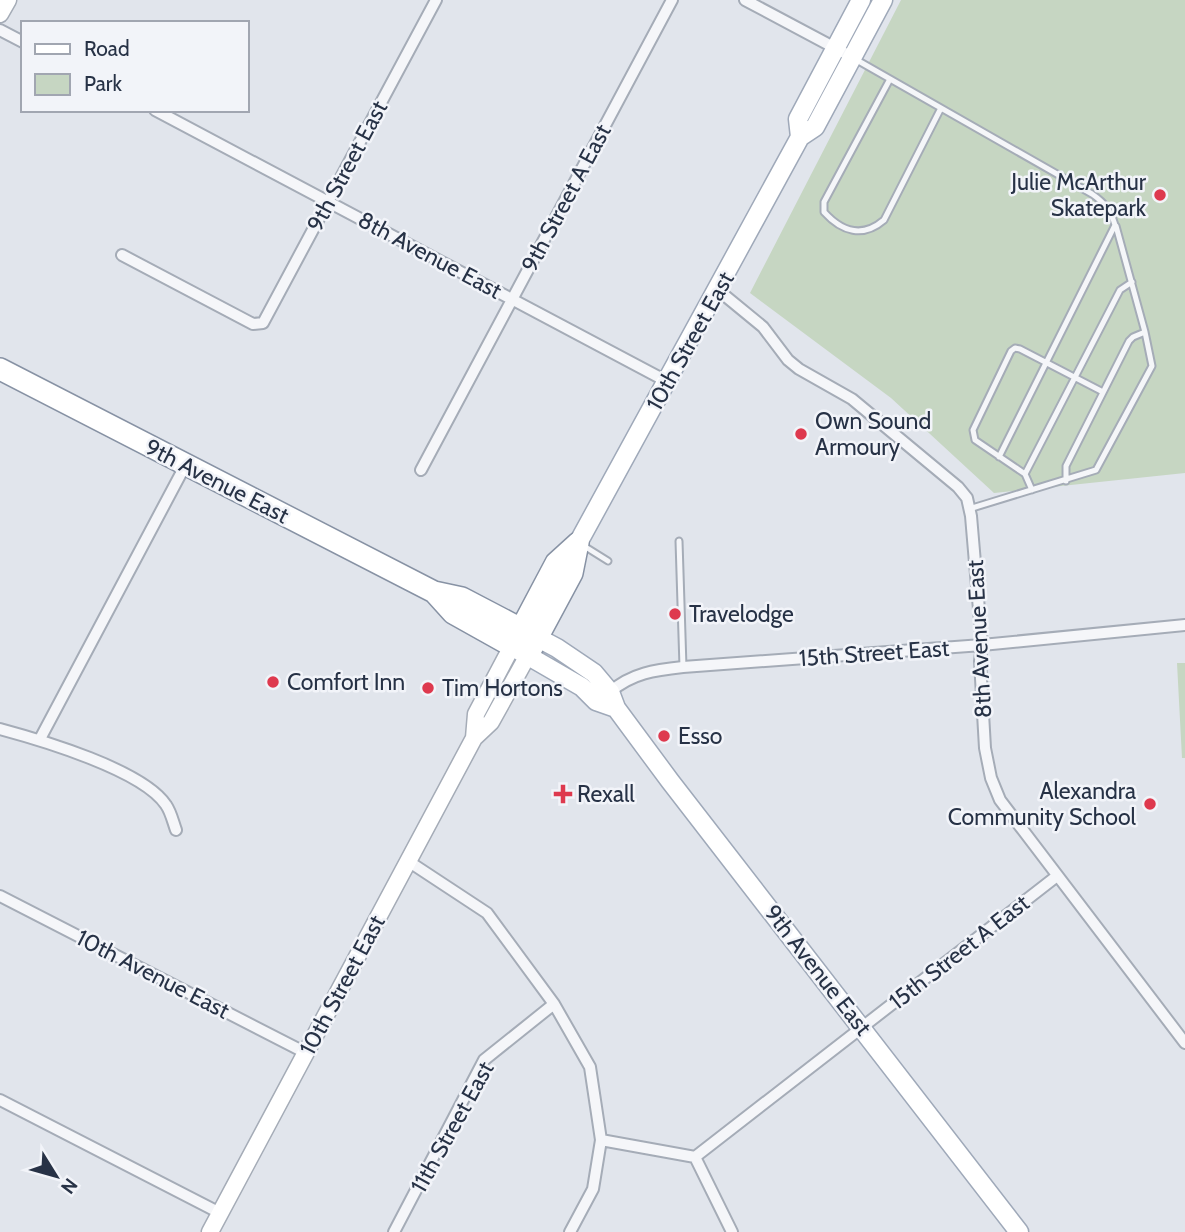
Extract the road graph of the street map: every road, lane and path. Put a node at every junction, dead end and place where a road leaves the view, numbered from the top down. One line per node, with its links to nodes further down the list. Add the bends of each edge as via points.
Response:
1 (8, 0): 7 (street)
2 (436, 0): 16 (street, 9th Street East)
3 (672, 0): 21 (street, 9th Street A East)
4 (745, 0): 10 (street)
5 (861, 0): 10 (main road, 10th Street East)
6 (883, 0): 11 (main road, 10th Street East)
7 (0, 14)
8 (0, 30): 9 (street)
9 (21, 41)
10 (836, 48): 11 (street); 15 (main road, 10th Street East, via 799,119)
11 (852, 57): 12 (lane); 15 (main road, 10th Street East, via 815,127)
12 (890, 79): 13 (lane); 13 (lane, via 824,202 824,212 831,220 858,232 872,230 884,220)
13 (941, 108): 17 (lane, via 1103,201)
14 (159, 112): 16 (street, 8th Avenue East)
15 (800, 137): 20 (main road, 10th Street East)
16 (328, 200): 18 (street, 9th Street East, via 263,323 253,324); 21 (street, 8th Avenue East)
17 (1115, 226): 19 (lane); 23 (lane)
18 (122, 255)
19 (1132, 282): 22 (lane); 25 (lane, via 1120,290)
20 (718, 290): 26 (main road, 10th Street East); 34 (street, 8th Avenue East, via 764,327 788,360 852,400 958,487)
21 (512, 298): 26 (street, 8th Avenue East); 30 (street, 9th Street A East)
22 (1145, 332): 27 (lane, via 1129,341); 32 (lane, via 1152,366 1100,467)
23 (1047, 363): 25 (lane); 28 (lane); 28 (lane, via 1020,349 1011,351 972,436)
24 (0, 369): 29 (highway, 9th Avenue East)
25 (1075, 378): 27 (lane); 31 (lane)
26 (668, 382): 36 (main road, 10th Street East)
27 (1103, 392): 32 (lane, via 1066,466)
28 (999, 457): 31 (lane)
29 (186, 464): 39 (highway, 9th Avenue East, via 434,592 462,598); 44 (street)
30 (421, 470)
31 (1025, 474): 33 (lane)
32 (1066, 481): 33 (lane)
33 (1032, 491): 34 (lane)
34 (969, 509): 40 (street, 8th Avenue East)
35 (679, 541): 41 (lane)
36 (578, 543): 37 (lane); 39 (highway, 10th Street East, via 556,564)
37 (608, 561)
38 (1185, 625): 40 (street, 15th Street East)
39 (525, 642): 42 (main road, 9th Avenue East, via 596,701); 46 (street, 10th Street East, via 476,714 474,738)
40 (982, 645): 41 (street, 15th Street East); 47 (street, 8th Avenue East, via 985,748 991,778 1000,800)
41 (683, 667): 42 (street, 15th Street East, via 644,672 622,682)
42 (613, 700): 50 (main road, 9th Avenue East)
43 (0, 729): 44 (street)
44 (40, 739): 45 (street, via 137,778 166,805)
45 (176, 830)
46 (408, 861): 49 (street, via 487,914); 52 (street, 10th Street East)
47 (1057, 876): 50 (street, 15th Street A East); 51 (street, 8th Avenue East)
48 (0, 895): 52 (street, 10th Avenue East)
49 (554, 1004): 54 (street, via 590,1067); 58 (street, 11th Street East, via 484,1060)
50 (863, 1028): 55 (street, 15th Street A East); 61 (main road, 9th Avenue East)
51 (1185, 1043)
52 (306, 1053): 56 (street, 10th Street East)
53 (0, 1100): 56 (street)
54 (601, 1140): 55 (street); 59 (street, via 593,1189)
55 (695, 1157): 60 (street)
56 (220, 1213): 57 (street, 10th Street East)
57 (210, 1232)
58 (394, 1232)
59 (570, 1232)
60 (732, 1232)
61 (1020, 1232)

